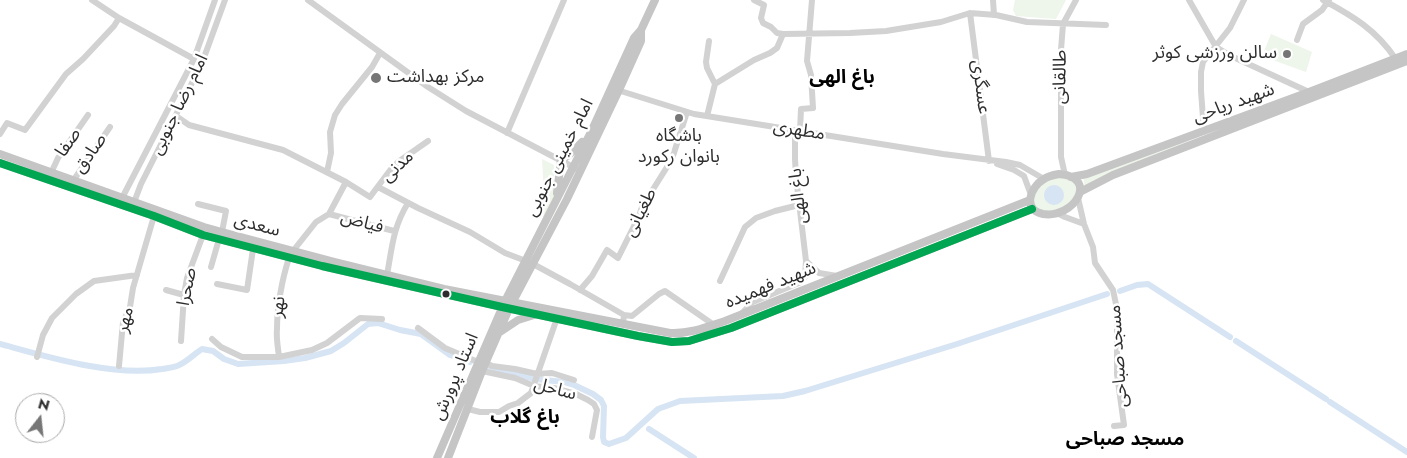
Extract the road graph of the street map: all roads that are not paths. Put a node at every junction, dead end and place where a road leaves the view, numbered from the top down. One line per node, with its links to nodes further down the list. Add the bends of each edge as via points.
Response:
1 (92, 0): 16 (street)
2 (215, 0): 27 (street, امام رضا جنوبی)
3 (225, 0): 34 (street, امام رضا جنوبی, via 202,63)
4 (308, 0): 24 (street)
5 (564, 0): 40 (street)
6 (655, 0): 30 (main road, امام خمینی جنوبی, via 634,38)
7 (754, 0): 20 (street, via 764,5 763,23 777,34)
8 (812, 0): 19 (street)
9 (993, 0): 15 (street)
10 (1076, 0): 17 (street, طالقانی)
11 (1189, 0): 23 (street)
12 (1244, 0): 23 (street, via 1230,28)
13 (1327, 1): 22 (street, via 1322,10 1303,24); 26 (street, via 1369,28)
14 (970, 12): 15 (street); 19 (street, via 941,22 886,31); 46 (street, عسگری)
15 (994, 15): 17 (street, via 1027,22)
16 (119, 18): 27 (street); 41 (street, via 66,74 26,130 7,123)
17 (1064, 24): 18 (street); 44 (street, طالقانی)
18 (1106, 25)
19 (809, 33): 20 (street); 38 (street, باغ الهی, via 807,61 813,108 801,109)
20 (783, 34): 29 (street, via 777,48)
21 (709, 40): 29 (street, via 706,62)
22 (1297, 40)
23 (1216, 46): 31 (street); 39 (street, via 1203,62 1201,72)
24 (380, 52): 40 (street, via 428,87); 49 (street, via 335,115 330,132 331,153)
25 (1407, 54): 26 (main road, شهید ریاحی)
26 (1395, 58): 31 (main road, شهید ریاحی)
27 (194, 59): 56 (street, امام رضا جنوبی)
28 (1407, 61): 59 (main road, شهید ریاحی, via 1113,175)
29 (714, 84): 35 (street)
30 (615, 89): 32 (street, مطهری); 37 (main road, امام خمینی جنوبی); 48 (main road, امام خمینی جنوبی)
31 (1309, 92): 39 (main road, شهید ریاحی)
32 (687, 112): 35 (street, مطهری); 86 (street, طغیانی, via 672,158 642,207 618,258 607,250)
33 (88, 115): 50 (street, صفا)
34 (176, 116): 49 (street, via 189,125 283,150); 58 (street, امام رضا جنوبی)
35 (708, 116): 38 (street, مطهری)
36 (110, 127): 54 (street, صادق)
37 (592, 130): 45 (main road); 48 (main road, امام خمینی جنوبی)
38 (797, 131): 46 (street, مطهری); 66 (street, باغ الهی, via 795,158)
39 (1204, 131): 52 (main road, شهید ریاحی, via 1087,174)
40 (507, 133): 45 (street)
41 (0, 134)
42 (428, 141): 57 (street, مدنی, via 398,162)
43 (0, 154): 50 (main road, سعدی)
44 (1061, 157): 51 (street); 52 (street)
45 (561, 160): 48 (street); 61 (main road)
46 (989, 160): 53 (street, via 1020,165); 60 (street, via 1024,176)
47 (0, 162): 62 (main road, سعدی)
48 (577, 169): 61 (main road, امام خمینی جنوبی); 78 (main road, امام خمینی جنوبی)
49 (327, 172): 55 (street)
50 (51, 173): 54 (main road, سعدی)
51 (1054, 175): 52 (main road); 53 (main road)
52 (1068, 176): 59 (main road, via 1078,182)
53 (1044, 179): 60 (main road)
54 (73, 181): 62 (main road, سعدی)
55 (346, 182): 57 (street, مدنی, via 370,197); 69 (street)
56 (128, 185): 58 (street, via 130,193); 62 (street, امام رضا جنوبی)
57 (378, 186): 63 (street)
58 (138, 192): 65 (street, امام رضا جنوبی)
59 (1079, 195): 68 (main road, via 1073,205); 71 (street)
60 (1031, 197): 67 (main road); 81 (main road, شهید فهمیده)
61 (557, 200): 78 (main road, امام خمینی جنوبی)
62 (121, 201): 65 (main road, سعدی)
63 (408, 202): 72 (street); 78 (street)
64 (198, 204): 74 (street, via 226,211)
65 (133, 205): 70 (main road, سعدی); 74 (main road, سعدی, via 204,227)
66 (800, 205): 77 (street, باغ الهی); 83 (street, via 756,218 745,227)
67 (1032, 209): 68 (main road, via 1038,213); 92 (main road, شهید فهمیده, via 731,328 689,341 672,342)
68 (1057, 213): 71 (street)
69 (329, 214): 72 (street, فیاض); 76 (street, via 316,222)
70 (154, 216): 73 (main road, سعدی); 80 (street, مهر)
71 (1084, 224): 108 (street, مسجد صباحی, via 1095,263 1113,290 1118,313 1117,374 1124,425)
72 (394, 231): 82 (street)
73 (203, 235): 74 (main road, سعدی); 87 (street, صحرا)
74 (221, 236): 75 (main road, سعدی); 76 (main road, سعدی); 79 (street)
75 (253, 249): 76 (main road, سعدی); 84 (street, via 247,290)
76 (291, 254): 82 (main road, سعدی); 101 (street, نهر, via 284,270 277,316)
77 (806, 261): 81 (street, via 819,273); 91 (street, via 805,277 801,282 753,302)
78 (529, 263): 86 (street); 88 (main road, امام خمینی جنوبی)
79 (211, 268)
80 (137, 275): 100 (street, via 94,281 76,294 52,318 43,334); 103 (street, مهر, via 124,322)
81 (837, 276): 91 (main road, شهید فهمیده)
82 (387, 278): 88 (main road, سعدی)
83 (720, 281)
84 (217, 284)
85 (166, 290): 87 (street)
86 (580, 290): 90 (street)
87 (184, 295): 99 (street, صحرا)
88 (507, 305): 89 (main road, شهید فهمیده); 94 (main road, شهید فهمیده); 97 (main road, استاد پرورش); 102 (main road, استاد پرورش)
89 (537, 314): 92 (main road, شهید فهمیده); 97 (main road, via 518,320)
90 (624, 315): 94 (street); 95 (street, via 632,316 665,291)
91 (740, 315): 95 (main road, شهید فهمیده)
92 (557, 318): 104 (street)
93 (382, 319): 101 (street, via 360,318 327,343 312,350)
94 (623, 324): 95 (main road, شهید فهمیده, via 678,334)
95 (714, 325)
96 (418, 328): 102 (street, via 445,348)
97 (500, 332): 102 (main road, استاد پرورش)
98 (212, 339): 101 (street, via 242,357)
99 (181, 341)
100 (38, 354)
101 (279, 356)
102 (482, 365): 104 (street); 106 (street, ساحل); 107 (main road, استاد پرورش); 110 (main road, استاد پرورش)
103 (118, 366)
104 (537, 374): 105 (street, via 552,373); 106 (street)
105 (574, 380)
106 (534, 386): 107 (street, via 525,398 499,412); 109 (street, ساحل, via 576,394 594,404 597,410)
107 (468, 409): 111 (main road, استاد پرورش)
108 (1114, 426)
109 (592, 437)
110 (437, 458)
111 (448, 458)

